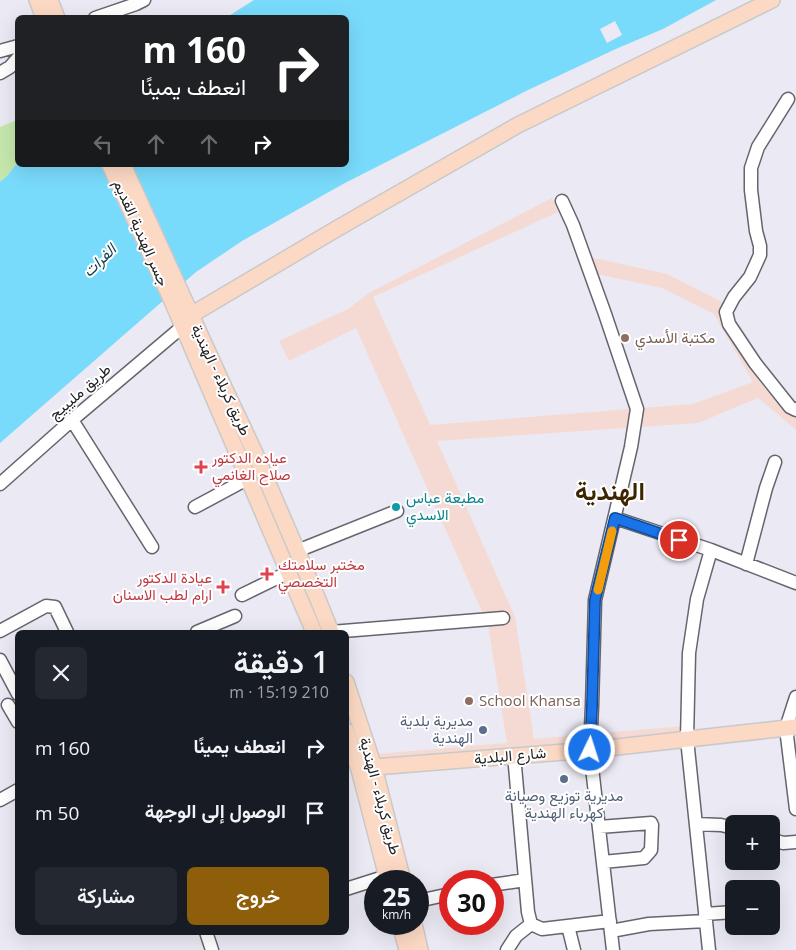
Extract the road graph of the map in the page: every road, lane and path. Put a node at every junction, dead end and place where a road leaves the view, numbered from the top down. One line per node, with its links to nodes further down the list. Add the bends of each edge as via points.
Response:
1 (36, 0): 5 (main road)
2 (50, 0): 6 (main road)
3 (144, 0): 7 (street)
4 (772, 0): 17 (main road, via 518,125 338,228)
5 (43, 15)
6 (56, 15)
7 (104, 15)
8 (15, 47): 9 (street)
9 (0, 50)
10 (15, 61): 11 (street)
11 (0, 73)
12 (788, 98): 18 (street, via 758,147 751,168 750,190 760,255 750,277 726,312 729,324 755,363 790,407)
13 (111, 167): 16 (main road, جسر الهندية القديم)
14 (124, 167): 16 (main road, جسر الهندية القديم)
15 (562, 201): 25 (street, via 605,314 636,409)
16 (177, 297): 17 (main road, طريق كربلاء - الهندية)
17 (187, 321): 19 (street, طريق مليبيج); 21 (main road); 28 (main road, طريق كربلاء - الهندية, via 255,452)
18 (796, 410)
19 (72, 420): 22 (street, طريق مليبيج); 26 (street)
20 (775, 462): 29 (street)
21 (249, 478): 23 (street); 30 (main road)
22 (0, 484)
23 (194, 507)
24 (397, 511): 28 (street)
25 (615, 518): 27 (street); 50 (street, via 595,600)
26 (152, 547)
27 (711, 550): 29 (street); 48 (street, via 696,599 689,653)
28 (298, 551): 38 (main road, طريق كربلاء - الهندية)
29 (746, 564): 31 (street)
30 (289, 572): 32 (street); 37 (main road)
31 (796, 583)
32 (242, 595)
33 (235, 616): 36 (street)
34 (503, 618): 40 (street)
35 (66, 630): 39 (street, via 55,607 46,606)
36 (203, 630)
37 (313, 630)
38 (330, 630)
39 (0, 631)
40 (349, 631)
41 (0, 660): 42 (street)
42 (15, 688)
43 (349, 691): 52 (main road, طريق كربلاء - الهندية)
44 (796, 697): 47 (street)
45 (8, 705): 46 (street)
46 (15, 717)
47 (791, 728): 48 (main road, شارع البلدية); 55 (street)
48 (688, 739): 50 (main road, شارع البلدية); 56 (street)
49 (349, 740): 62 (main road)
50 (590, 750): 51 (main road, شارع البلدية); 58 (street)
51 (514, 755): 52 (main road, شارع البلدية); 64 (street)
52 (374, 767): 63 (main road, طريق كربلاء - الهندية)
53 (15, 792): 54 (street)
54 (0, 800)
55 (796, 809)
56 (696, 824): 57 (street); 69 (street)
57 (725, 826)
58 (599, 828): 61 (street); 61 (street, via 652,825 651,850 644,858)
59 (780, 842): 60 (street)
60 (796, 842)
61 (603, 862): 72 (street)
62 (386, 870)
63 (400, 870)
64 (525, 880): 65 (street); 70 (street)
65 (504, 883)
66 (364, 885): 67 (street)
67 (349, 888)
68 (725, 914): 69 (street)
69 (705, 917): 72 (street); 82 (street)
70 (531, 924): 71 (street, via 542,929); 79 (street)
71 (568, 926): 72 (street); 80 (street)
72 (611, 926): 81 (street)
73 (208, 935): 76 (street)
74 (403, 935): 77 (main road)
75 (417, 935): 78 (main road)
76 (212, 950)
77 (407, 950)
78 (420, 950)
79 (506, 950)
80 (574, 950)
81 (613, 950)
82 (709, 950)

